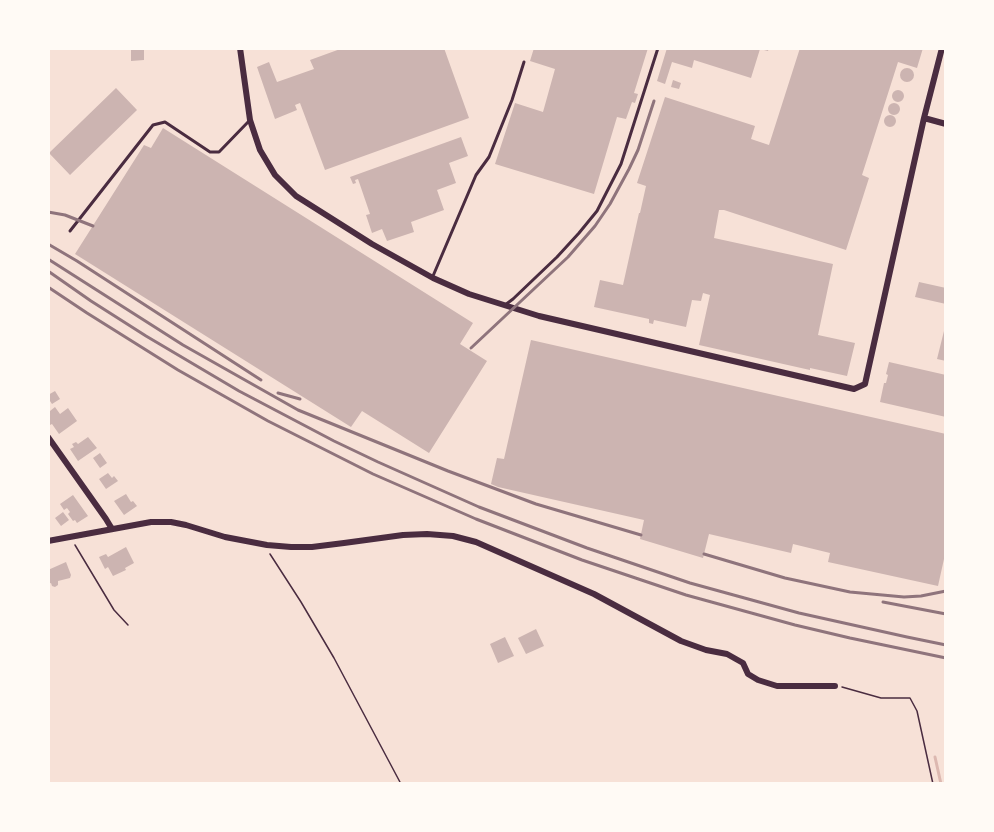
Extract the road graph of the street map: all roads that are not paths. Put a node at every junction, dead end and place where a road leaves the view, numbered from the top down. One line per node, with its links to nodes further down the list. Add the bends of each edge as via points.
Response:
1 (240, 48): 6 (street)
2 (658, 48): 10 (lane, via 621,164 597,211 557,257)
3 (942, 48): 5 (street)
4 (524, 62): 9 (lane, via 489,157 476,175)
5 (924, 118): 7 (street); 10 (street, via 865,384 854,389)
6 (250, 120): 8 (lane, via 219,152 210,152 165,122 153,125); 9 (street, via 260,150 296,196)
7 (946, 124)
8 (70, 231)
9 (432, 278): 10 (street)
10 (504, 306)
11 (48, 437): 12 (street)
12 (112, 529): 13 (street); 14 (street, via 171,522 267,545 312,547 385,536 453,536 476,542 594,594 681,641 727,654 743,663 748,674 758,680 777,686)
13 (48, 541)
14 (835, 686)

